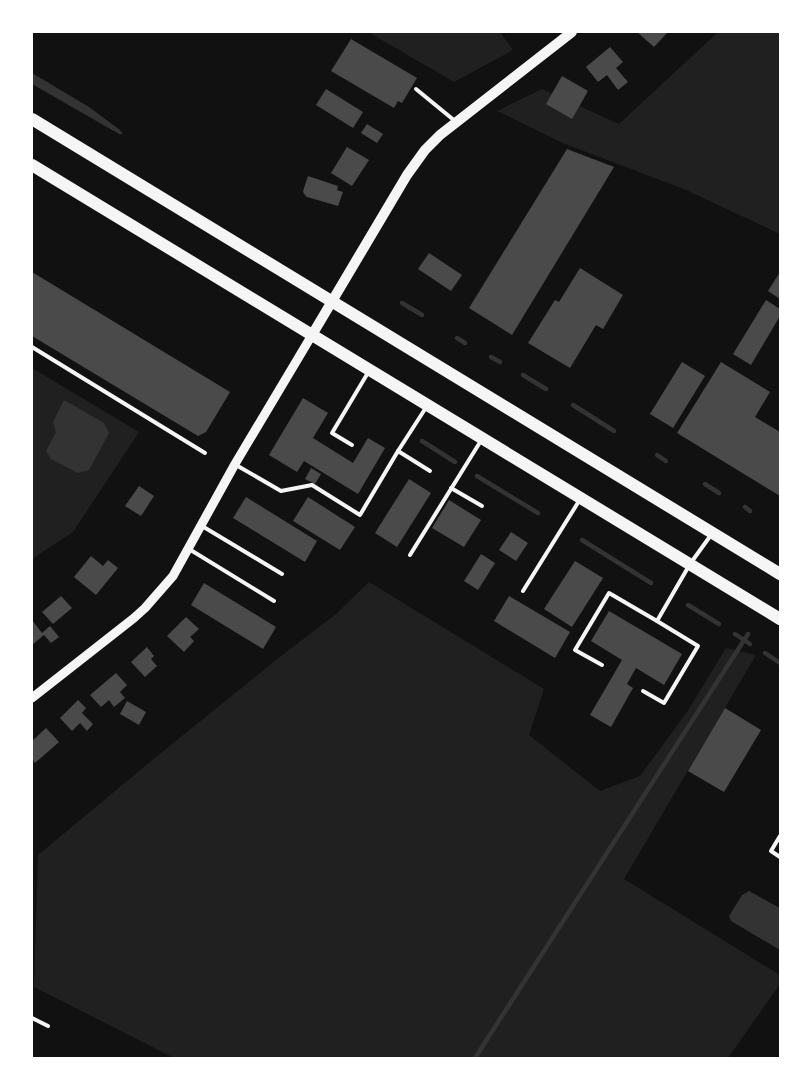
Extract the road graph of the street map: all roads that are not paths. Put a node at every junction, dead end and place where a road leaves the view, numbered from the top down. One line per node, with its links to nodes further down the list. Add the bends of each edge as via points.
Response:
1 (572, 32): 4 (main road)
2 (416, 89): 4 (lane)
3 (32, 119): 6 (highway)
4 (456, 122): 6 (main road, via 425,150 407,175)
5 (32, 165): 7 (highway)
6 (331, 302): 7 (main road); 21 (highway)
7 (312, 335): 9 (highway); 15 (street)
8 (32, 347): 14 (lane)
9 (369, 370): 10 (highway); 12 (lane, via 332,433)
10 (428, 405): 11 (highway); 13 (lane)
11 (482, 438): 17 (lane); 18 (highway)
12 (352, 444)
13 (398, 451): 15 (lane, via 360,515 312,485 281,491); 16 (lane)
14 (205, 453)
15 (236, 464): 20 (street)
16 (430, 471)
17 (451, 488): 19 (lane); 23 (lane)
18 (581, 498): 24 (highway); 27 (lane)
19 (482, 506)
20 (201, 526): 22 (street); 25 (lane)
21 (713, 533): 24 (lane); 26 (highway)
22 (188, 548): 28 (lane); 33 (street, via 173,576 145,608)
23 (410, 555)
24 (690, 564): 29 (highway); 30 (lane)
25 (282, 574)
26 (780, 574)
27 (523, 591)
28 (274, 601)
29 (780, 619)
30 (657, 621): 31 (lane, via 609,593 575,650); 32 (lane, via 698,646 664,703)
31 (602, 665)
32 (643, 691)
33 (32, 698)
34 (780, 836): 35 (lane, via 771,851)
35 (780, 857)
36 (32, 1018): 37 (lane)
37 (48, 1026)

